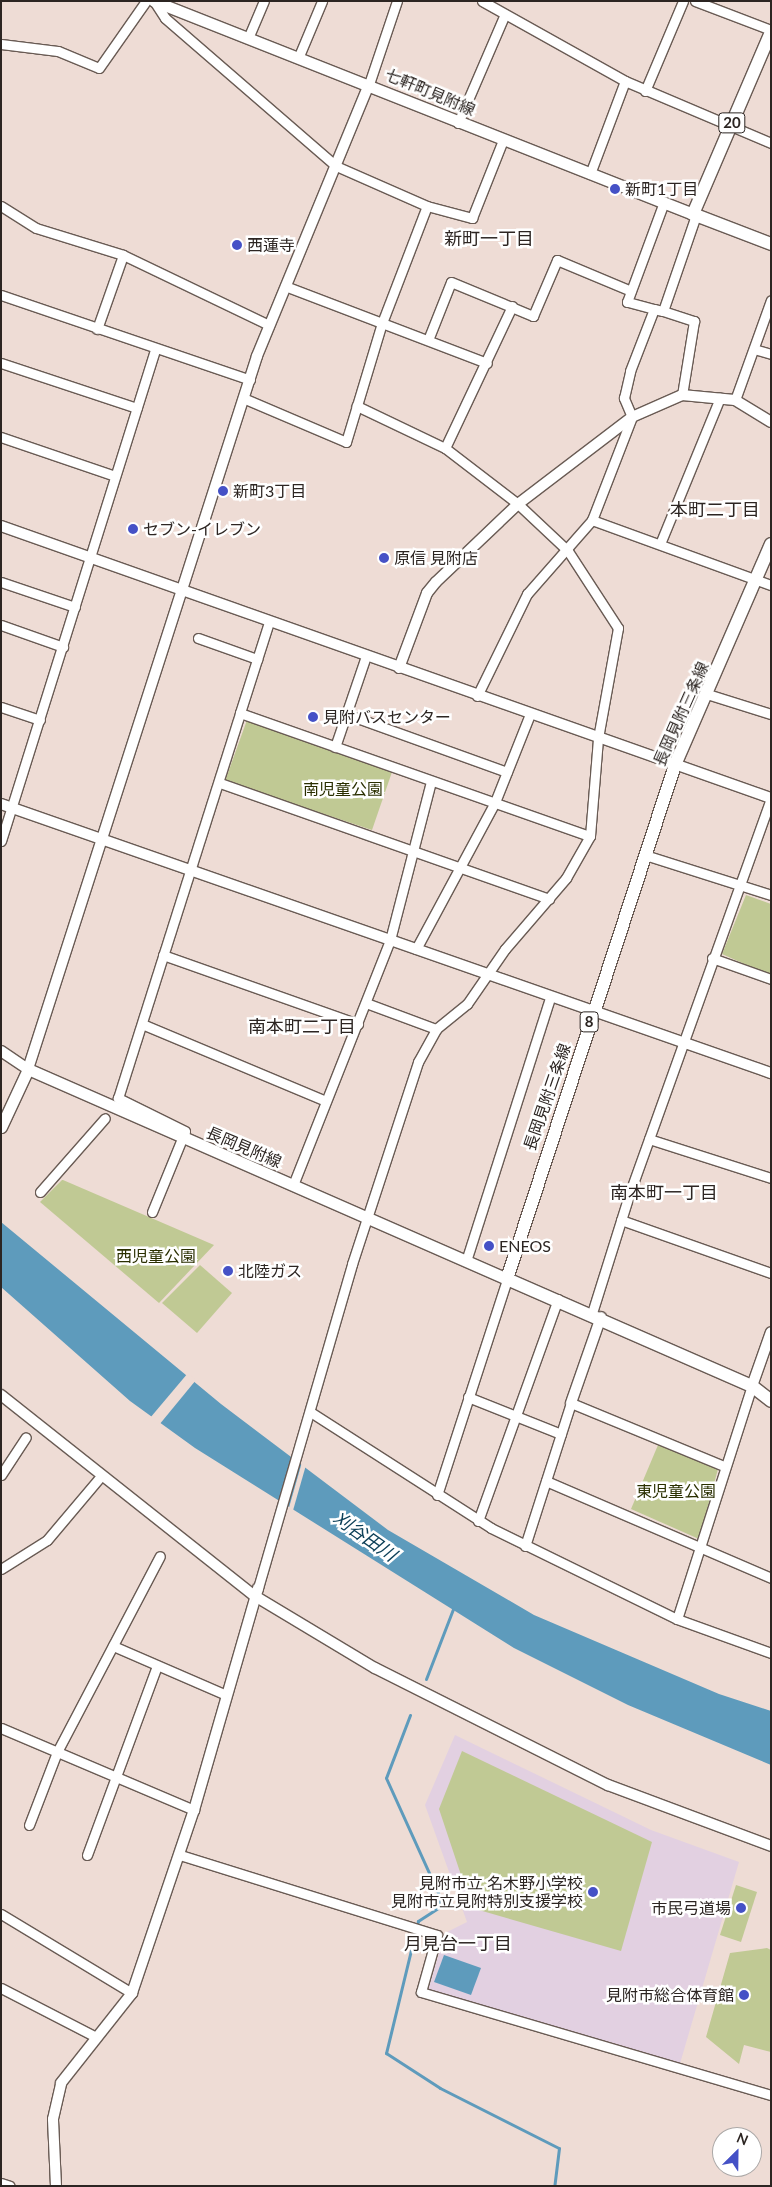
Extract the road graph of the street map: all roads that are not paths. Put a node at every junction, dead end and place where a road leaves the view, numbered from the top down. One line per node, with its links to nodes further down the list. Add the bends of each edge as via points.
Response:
1 (146, 1): 12 (street, via 99,68 58,51)
2 (154, 1): 11 (main road, 七軒町見附線); 21 (street, via 178,29)
3 (264, 1): 11 (street)
4 (322, 1): 13 (street)
5 (397, 1): 15 (street)
6 (482, 1): 9 (street)
7 (683, 1): 16 (street)
8 (695, 1): 10 (street)
9 (504, 16): 14 (street); 17 (street)
10 (771, 31): 18 (main road, 20)
11 (249, 36): 13 (main road, 七軒町見附線)
12 (1, 44)
13 (299, 56): 15 (main road, 七軒町見附線)
14 (624, 81): 16 (street); 22 (street)
15 (369, 84): 17 (main road, 七軒町見附線); 21 (street)
16 (645, 91): 18 (street)
17 (458, 123): 19 (main road, 七軒町見附線)
18 (730, 127): 20 (street); 26 (main road, 20)
19 (503, 140): 22 (main road, 七軒町見附線); 25 (street, via 472,218)
20 (771, 143)
21 (336, 166): 25 (street); 29 (street)
22 (590, 174): 23 (main road, 七軒町見附線)
23 (664, 202): 26 (main road, 七軒町見附線); 30 (street)
24 (1, 206): 28 (street, via 36,228)
25 (428, 206): 35 (street)
26 (695, 214): 27 (main road); 34 (street)
27 (771, 244)
28 (123, 255): 36 (street); 37 (street)
29 (285, 286): 35 (street); 36 (street)
30 (631, 291): 33 (street, via 557,260 533,316); 34 (street, via 627,302)
31 (1, 295): 37 (street)
32 (771, 300): 39 (street)
33 (512, 306): 38 (street, via 451,282); 43 (street)
34 (659, 310): 45 (street, via 694,321); 51 (street, via 624,398)
35 (382, 323): 38 (street); 49 (street)
36 (269, 325): 44 (street)
37 (97, 329): 40 (street)
38 (428, 340): 43 (street)
39 (754, 349): 41 (street); 48 (street)
40 (155, 350): 44 (street); 50 (street)
41 (771, 354)
42 (1, 363): 50 (street)
43 (487, 364): 54 (street)
44 (250, 380): 46 (street)
45 (682, 395): 47 (street); 51 (street)
46 (243, 398): 49 (street, via 346,442); 66 (street)
47 (720, 398): 48 (street); 59 (street)
48 (735, 400): 52 (street)
49 (356, 406): 54 (street)
50 (137, 408): 55 (street)
51 (632, 417): 56 (street); 57 (street)
52 (771, 422)
53 (1, 437): 55 (street)
54 (445, 448): 56 (street)
55 (115, 476): 62 (street)
56 (518, 504): 61 (street); 74 (street, via 428,593)
57 (592, 520): 59 (street); 61 (street)
58 (1, 526): 62 (street)
59 (660, 544): 63 (street)
60 (771, 544): 63 (main road, 長岡見附三条線 / 8)
61 (568, 551): 76 (street, via 527,594); 83 (street, via 618,628)
62 (90, 558): 66 (street); 67 (street)
63 (756, 580): 65 (street); 75 (main road, 長岡見附三条線 / 8)
64 (1, 582): 67 (street)
65 (771, 585)
66 (184, 591): 68 (street); 94 (street)
67 (75, 608): 71 (street)
68 (269, 622): 72 (street); 73 (street)
69 (1, 625): 71 (street)
70 (198, 638): 73 (street)
71 (63, 647): 82 (street)
72 (366, 656): 74 (street); 79 (street)
73 (257, 659): 78 (street)
74 (399, 668): 76 (street)
75 (707, 694): 81 (street); 85 (main road, 長岡見附三条線 / 8)
76 (477, 696): 80 (street)
77 (1, 707): 82 (street)
78 (240, 713): 84 (street); 88 (street)
79 (346, 714): 84 (street); 86 (street)
80 (530, 714): 83 (street); 86 (street)
81 (771, 714)
82 (40, 720): 92 (street)
83 (598, 738): 85 (street); 93 (street)
84 (335, 747): 87 (street)
85 (675, 766): 89 (street); 97 (main road, 長岡見附三条線 / 8)
86 (507, 772): 90 (street)
87 (431, 781): 90 (street); 96 (street)
88 (220, 783): 96 (street); 99 (street)
89 (771, 798): 100 (street)
90 (495, 802): 93 (street); 98 (street)
91 (1, 804): 92 (street)
92 (13, 808): 94 (street); 95 (street)
93 (590, 836): 102 (street)
94 (104, 840): 99 (street); 117 (street)
95 (1, 841)
96 (414, 853): 98 (street); 103 (street)
97 (645, 855): 100 (street); 111 (main road, 長岡見附三条線 / 8)
98 (460, 868): 102 (street); 104 (street)
99 (190, 869): 103 (street); 105 (street)
100 (738, 883): 101 (street); 106 (street)
101 (771, 895)
102 (549, 899): 107 (street)
103 (390, 940): 104 (street); 110 (street)
104 (416, 949): 107 (street)
105 (163, 955): 112 (street); 113 (street)
106 (712, 958): 108 (street); 115 (street)
107 (486, 974): 109 (street); 114 (street, via 467,1004)
108 (771, 979)
109 (550, 997): 111 (street); 130 (street)
110 (366, 1003): 113 (street); 114 (street)
111 (593, 1012): 115 (street); 132 (main road, 長岡見附三条線 / 8)
112 (142, 1024): 119 (street); 122 (street, via 118,1098 183,1126)
113 (358, 1024): 119 (street)
114 (436, 1029): 128 (street, via 399,1112)
115 (682, 1044): 118 (street); 123 (street)
116 (1, 1051): 117 (street)
117 (28, 1069): 121 (main road); 122 (main road, 長岡見附線)
118 (771, 1073)
119 (326, 1101): 125 (street)
120 (105, 1118): 126 (street)
121 (1, 1127)
122 (182, 1138): 125 (main road, 長岡見附線); 127 (street)
123 (649, 1139): 124 (street); 129 (street)
124 (771, 1178)
125 (293, 1185): 128 (main road, 長岡見附線)
126 (40, 1192)
127 (152, 1212)
128 (367, 1217): 130 (main road, 長岡見附線); 141 (street)
129 (621, 1220): 131 (street); 134 (street)
130 (466, 1261): 132 (main road, 長岡見附線)
131 (771, 1273)
132 (507, 1279): 133 (main road); 138 (street)
133 (558, 1300): 134 (main road); 142 (street)
134 (596, 1315): 136 (main road); 140 (street)
135 (771, 1332): 136 (street)
136 (752, 1386): 139 (main road); 145 (street)
137 (1, 1395): 147 (street)
138 (468, 1397): 142 (street); 149 (street)
139 (771, 1401)
140 (571, 1403): 143 (street); 145 (street)
141 (312, 1414): 149 (street); 156 (street)
142 (515, 1416): 143 (street); 150 (street)
143 (561, 1434): 148 (street)
144 (26, 1437): 146 (street)
145 (724, 1466): 152 (street)
146 (1, 1475)
147 (100, 1477): 154 (street, via 47,1540); 156 (street)
148 (546, 1481): 151 (street); 152 (street)
149 (437, 1495): 150 (street)
150 (478, 1521): 151 (street)
151 (525, 1546): 157 (street)
152 (702, 1547): 155 (street); 157 (street)
153 (160, 1556): 158 (street)
154 (1, 1569)
155 (771, 1578)
156 (257, 1592): 161 (street); 167 (street, via 375,1668 499,1733 608,1785)
157 (677, 1619): 159 (street)
158 (113, 1646): 160 (street); 163 (street)
159 (771, 1653)
160 (157, 1666): 161 (street); 164 (street)
161 (226, 1695): 165 (street)
162 (1, 1728): 163 (street)
163 (57, 1752): 164 (street); 166 (street)
164 (114, 1778): 165 (street); 168 (street)
165 (194, 1810): 169 (street)
166 (30, 1825)
167 (771, 1846)
168 (87, 1855)
169 (180, 1855): 172 (street); 174 (street, via 437,1935 421,1992)
170 (1, 1914): 172 (street)
171 (1, 1988): 173 (street)
172 (132, 1992): 173 (street)
173 (96, 2037): 177 (street, via 61,2083 53,2119)
174 (771, 2095)
175 (1, 2183): 176 (street)
176 (10, 2186)
177 (56, 2186)

